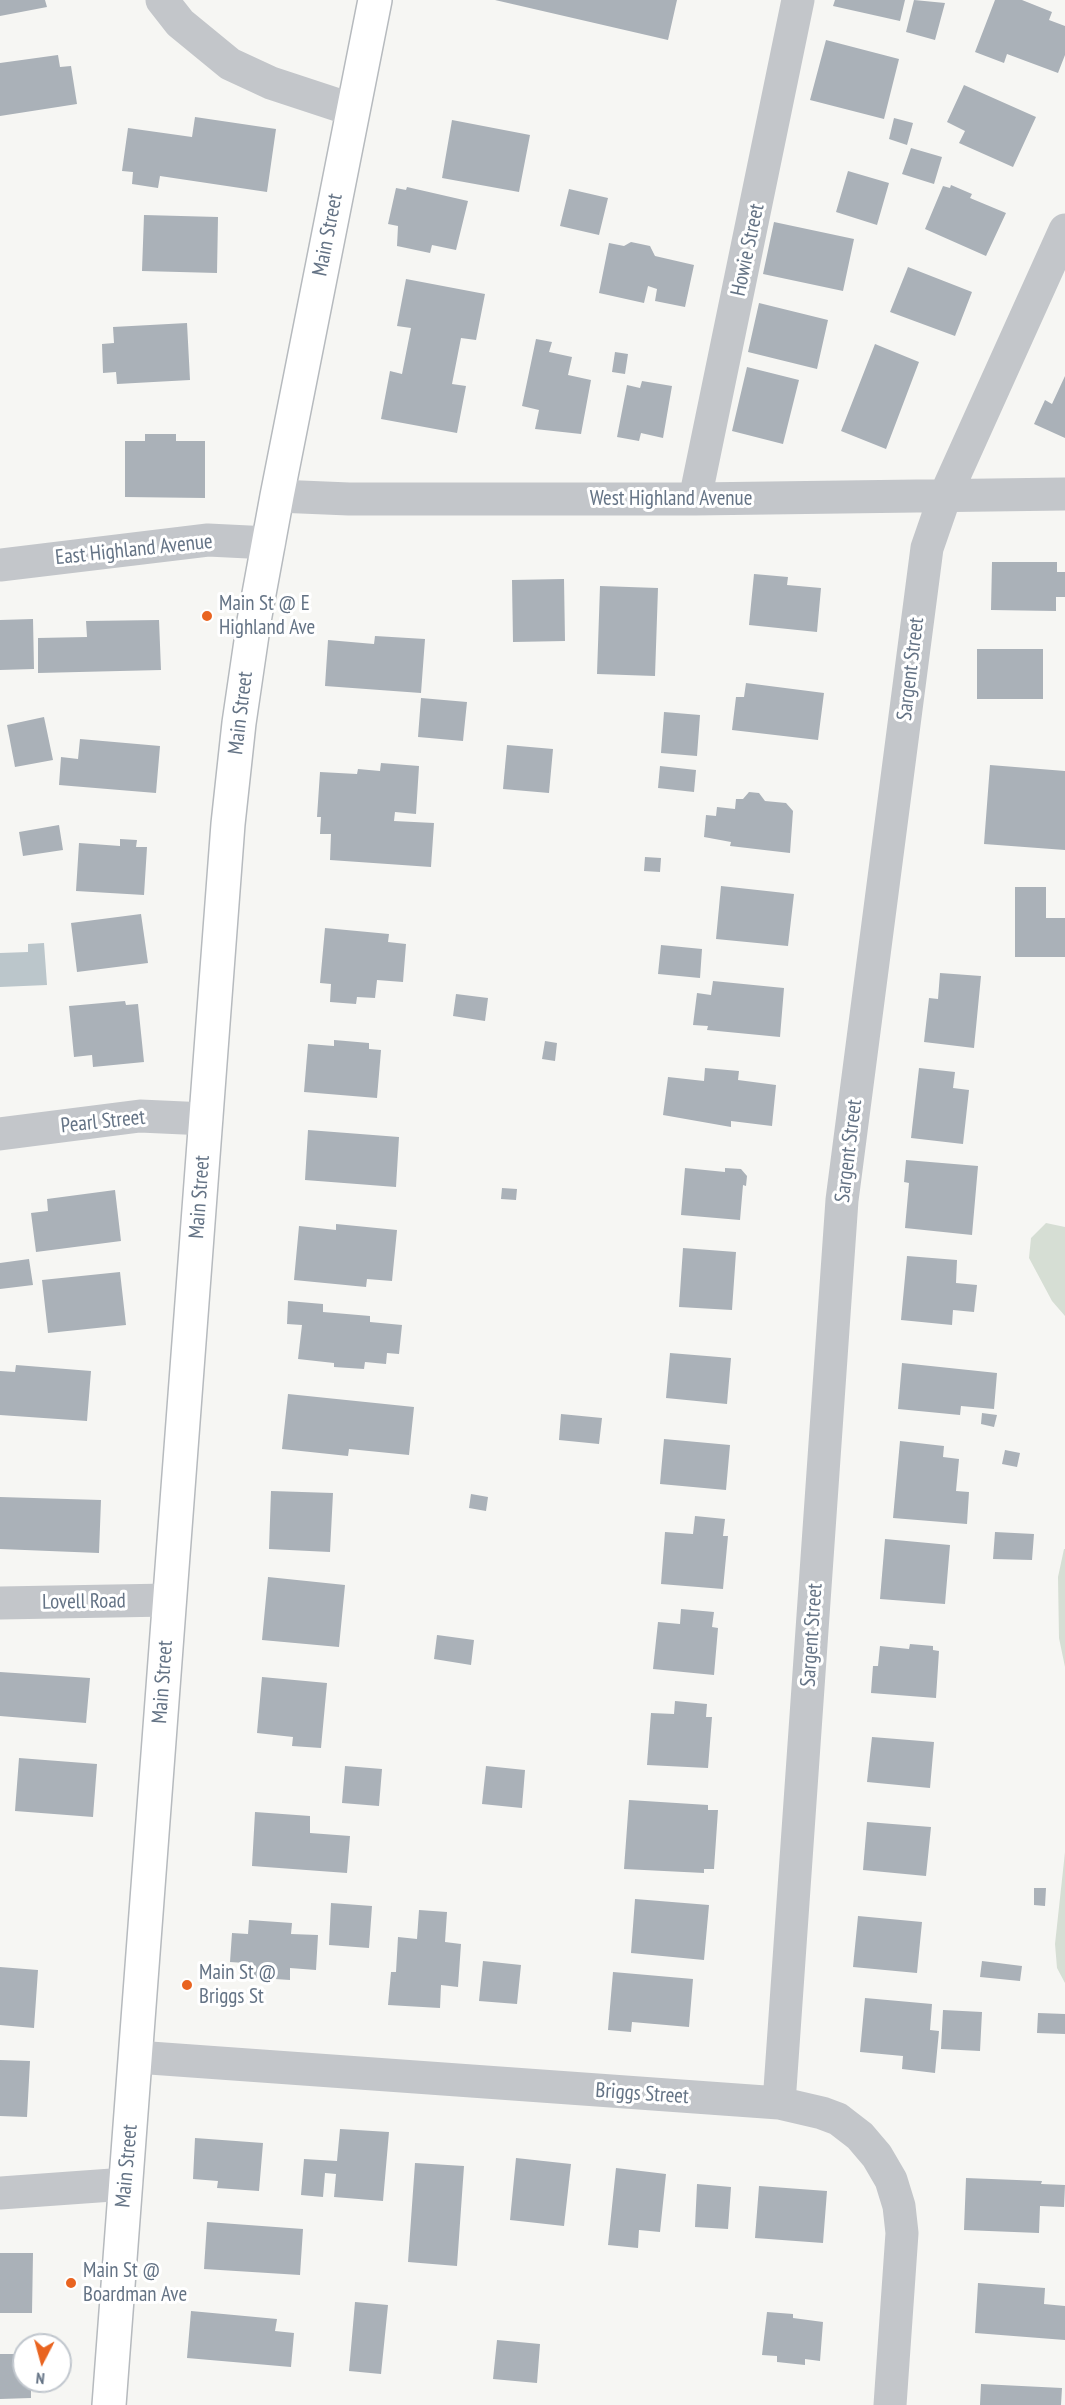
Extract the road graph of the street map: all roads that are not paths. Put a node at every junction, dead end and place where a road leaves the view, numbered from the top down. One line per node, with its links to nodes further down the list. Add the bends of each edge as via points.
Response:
1 (162, 0): 4 (street, via 180,23 231,64 271,83)
2 (375, 0): 4 (main road, Main Street)
3 (798, 0): 9 (street, Howie Street)
4 (353, 110): 7 (main road, Main Street)
5 (1065, 230): 8 (street, Sargent Street)
6 (1065, 494): 8 (street, West Highland Avenue)
7 (277, 496): 9 (street, West Highland Avenue); 10 (main road, Main Street)
8 (945, 496): 9 (street, West Highland Avenue); 17 (street, Sargent Street, via 927,548 843,1191)
9 (695, 499)
10 (269, 543): 11 (street, East Highland Avenue, via 208,540); 12 (main road, Main Street, via 246,670 228,824)
11 (0, 565)
12 (206, 1119): 13 (street, Pearl Street, via 144,1116); 14 (main road, Main Street)
13 (0, 1134)
14 (169, 1600): 15 (street, Lovell Road); 16 (main road, Main Street)
15 (0, 1603)
16 (136, 2057): 17 (street, Briggs Street); 18 (main road, Main Street)
17 (779, 2103): 21 (street, Briggs Street, via 822,2113 850,2126 869,2145 891,2180 902,2233)
18 (126, 2184): 19 (street); 20 (main road, Main Street)
19 (0, 2193)
20 (109, 2405)
21 (890, 2405)

